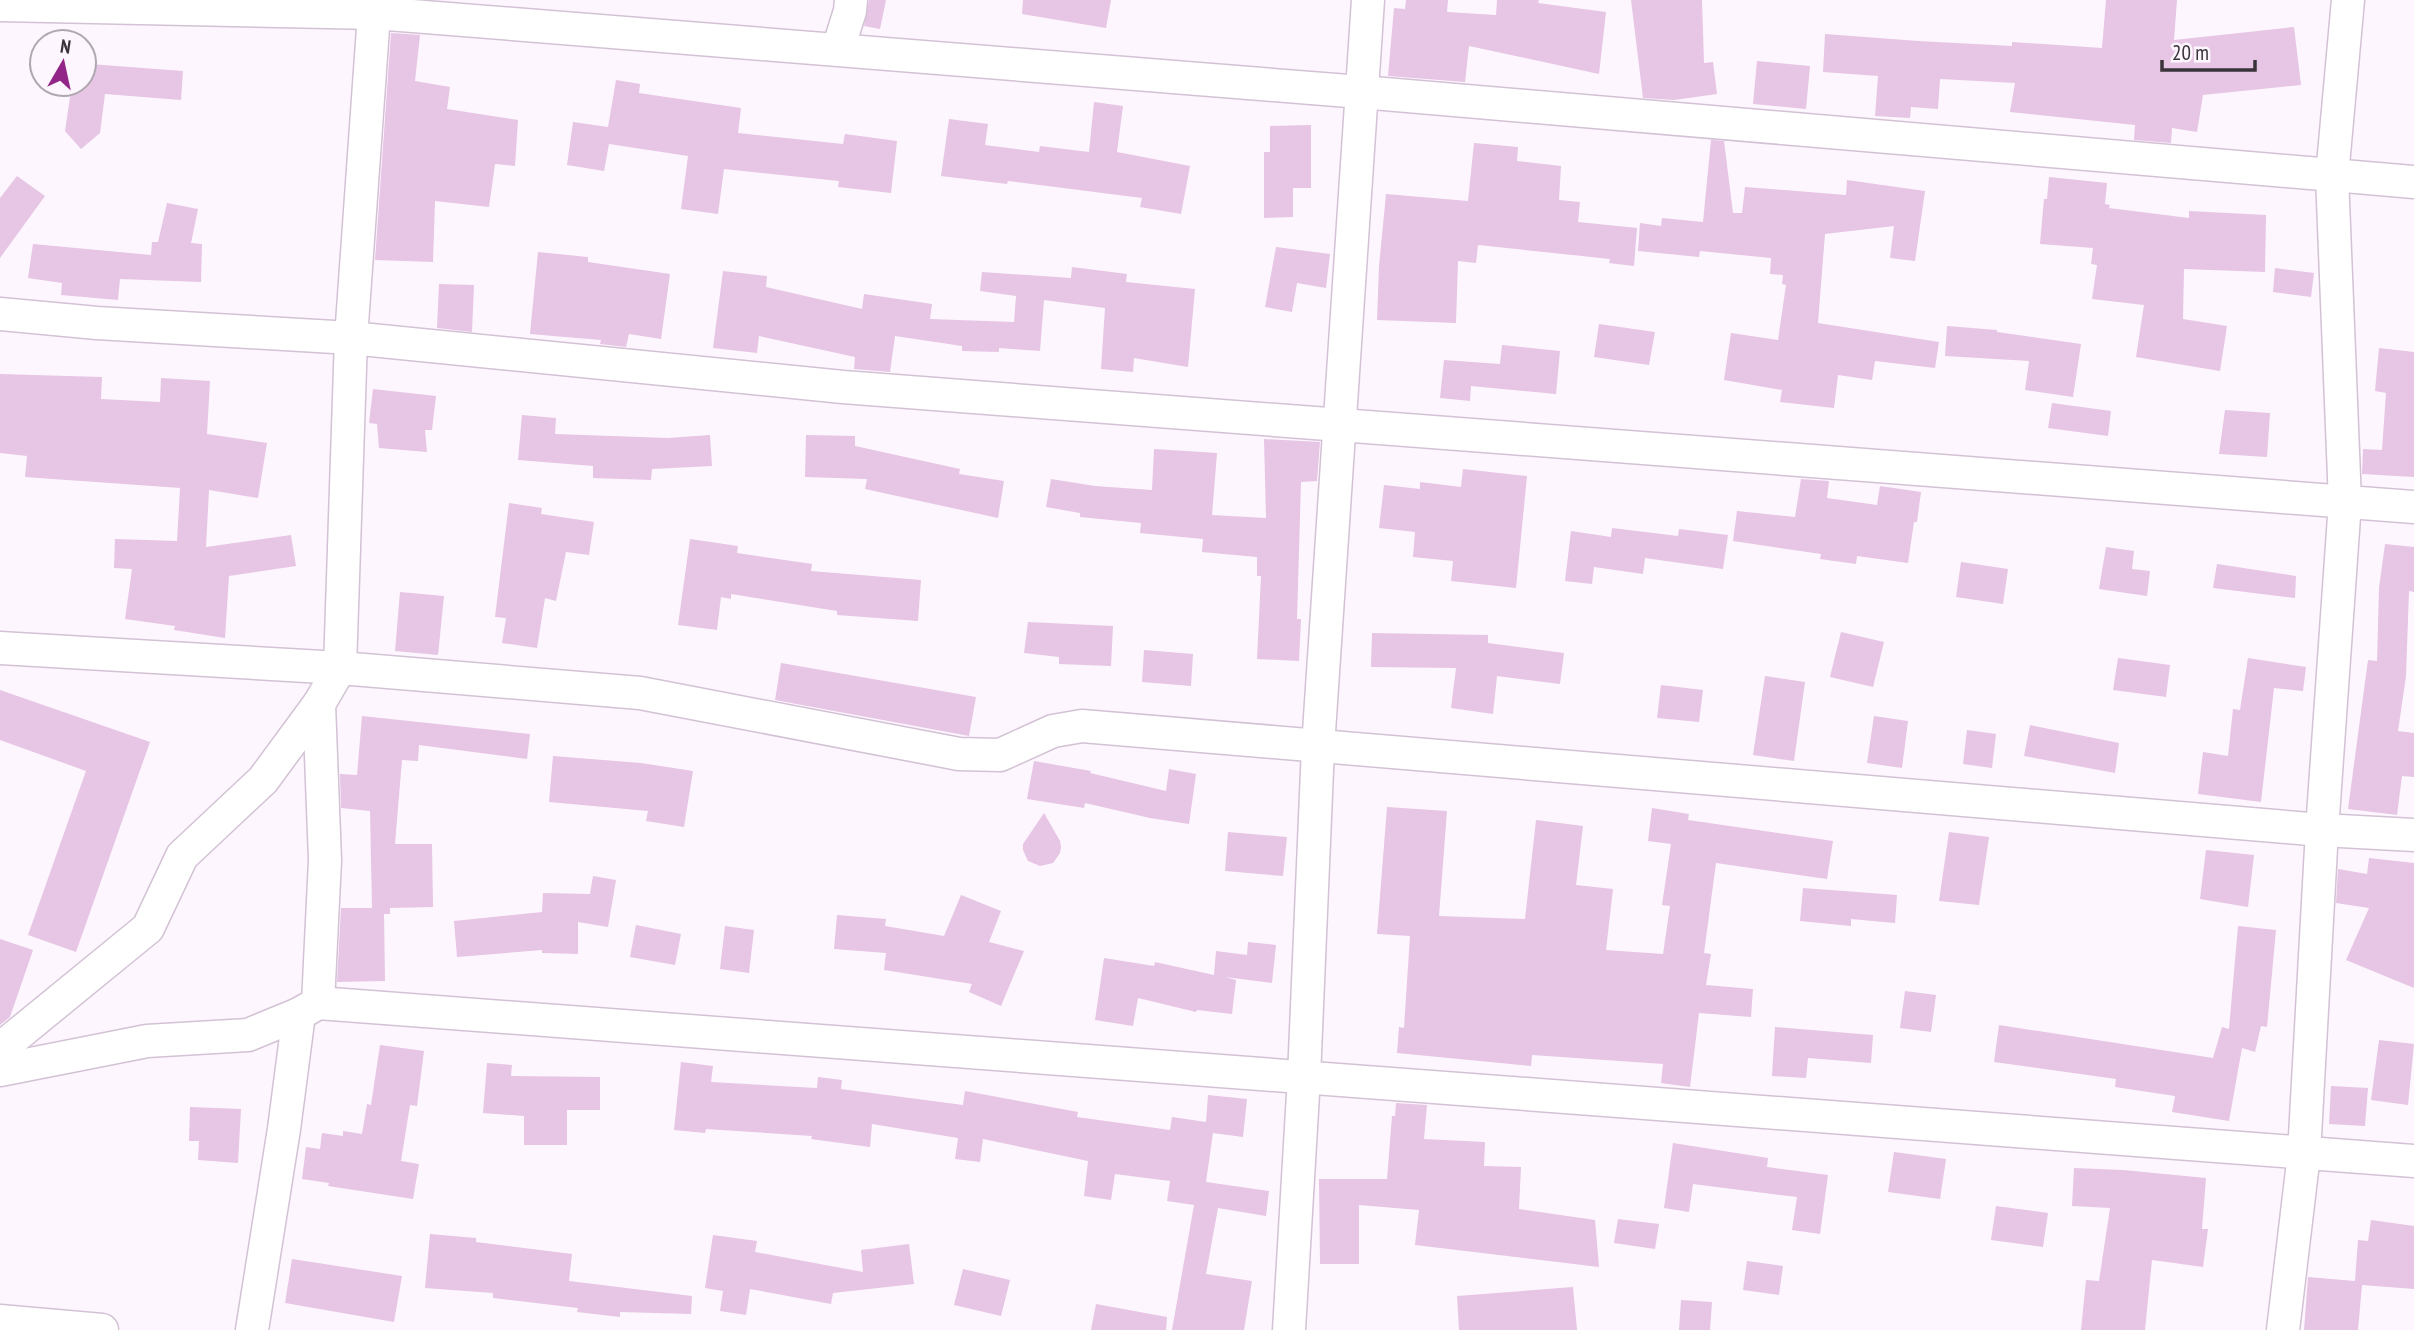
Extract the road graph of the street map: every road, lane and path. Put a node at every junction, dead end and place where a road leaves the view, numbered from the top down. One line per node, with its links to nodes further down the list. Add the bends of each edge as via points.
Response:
1 (851, 0): 6 (street)
2 (1368, 0): 7 (street)
3 (2348, 0): 8 (street)
4 (0, 5): 5 (street)
5 (375, 6): 6 (street); 11 (street)
6 (838, 49): 7 (street)
7 (1362, 92): 8 (street); 12 (street)
8 (2332, 176): 9 (street); 13 (street)
9 (2414, 182)
10 (0, 314): 11 (street)
11 (351, 338): 12 (street, via 843,387); 16 (street)
12 (1339, 426): 13 (street); 18 (street)
13 (2345, 502): 14 (street); 19 (street)
14 (2414, 507)
15 (0, 648): 16 (street)
16 (340, 668): 17 (street); 18 (street, via 640,693 959,754 1000,755 1053,731 1082,726)
17 (319, 704): 21 (street, via 325,860); 22 (street, via 263,780 182,856 148,928)
18 (1318, 747): 19 (street); 24 (street)
19 (2322, 830): 20 (street); 25 (street)
20 (2414, 835)
21 (308, 1009): 23 (street, via 248,1035 147,1041); 24 (street); 29 (street)
22 (0, 1049)
23 (0, 1070)
24 (1304, 1077): 25 (street); 30 (street)
25 (2304, 1154): 26 (street); 31 (street)
26 (2414, 1161)
27 (0, 1321): 28 (street)
28 (102, 1330)
29 (252, 1330)
30 (1289, 1330)
31 (2283, 1330)

